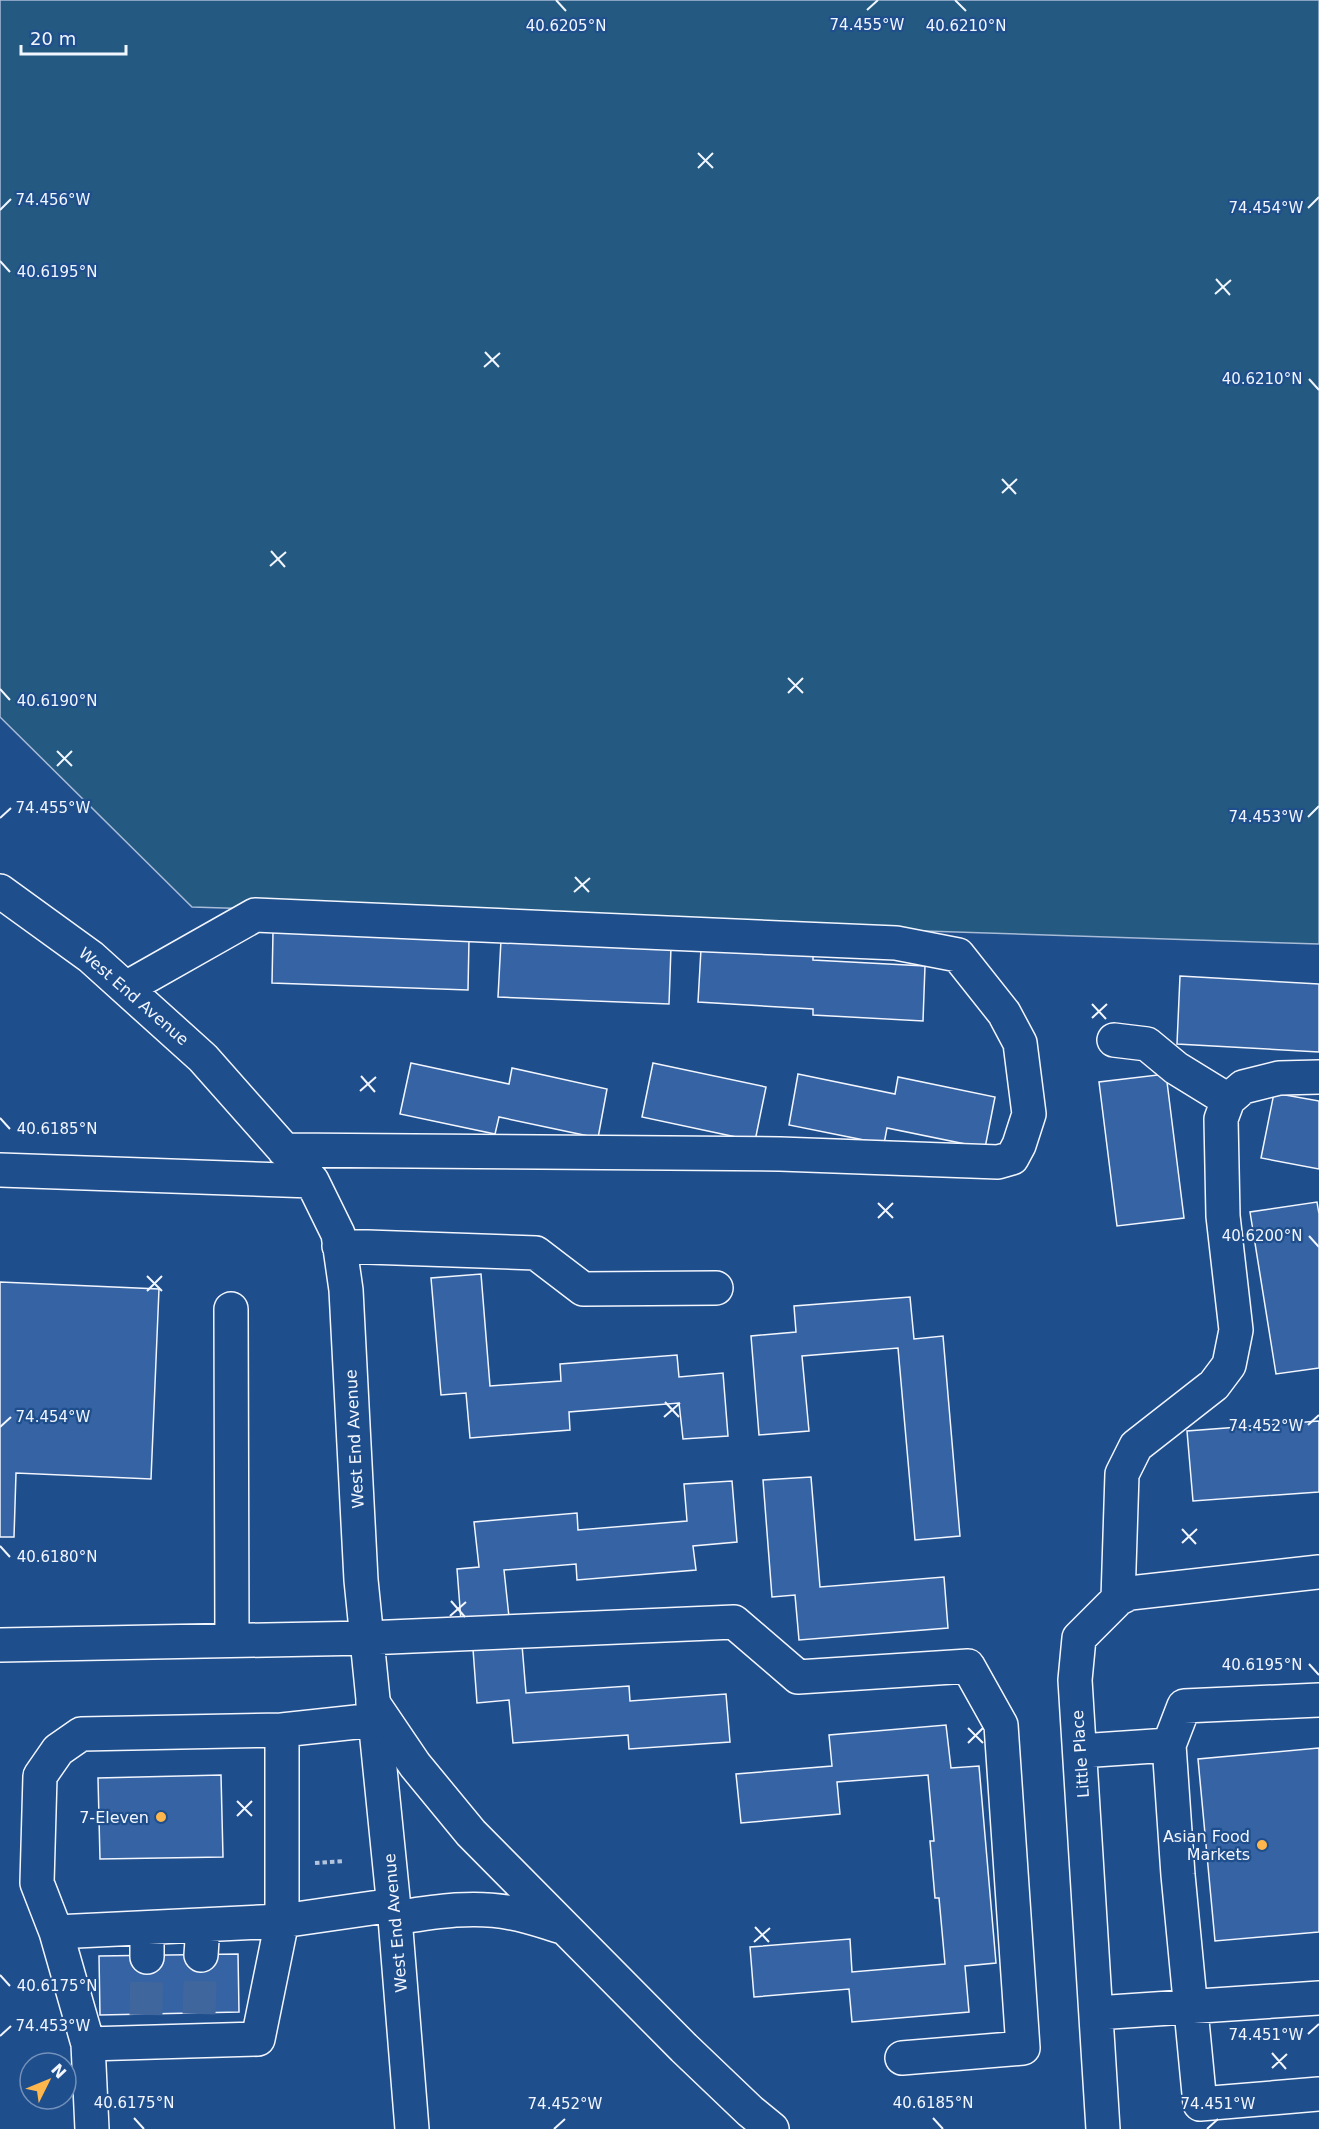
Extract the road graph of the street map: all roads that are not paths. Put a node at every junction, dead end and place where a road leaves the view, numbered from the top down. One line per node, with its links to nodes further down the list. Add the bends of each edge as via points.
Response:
1 (0, 891): 2 (main road, West End Avenue, via 91,957)
2 (126, 988): 6 (main road, West End Avenue, via 203,1058); 6 (main road, via 255,915 896,943 958,955 1004,1013 1020,1043 1029,1114 1012,1158 998,1162 780,1154)
3 (1114, 1040): 5 (main road, via 1147,1044 1176,1068)
4 (1319, 1077): 5 (main road, via 1280,1078 1243,1087)
5 (1227, 1100): 13 (main road, via 1221,1119 1223,1216 1236,1330 1229,1365 1214,1385 1136,1446 1122,1474)
6 (284, 1150): 8 (main road, West End Avenue)
7 (0, 1170): 8 (main road)
8 (312, 1181): 9 (main road, West End Avenue, via 338,1234)
9 (339, 1246): 10 (main road, via 536,1253 583,1289); 14 (main road, West End Avenue, via 346,1290)
10 (716, 1288)
11 (231, 1309): 15 (main road)
12 (1319, 1572): 13 (main road, Little Place, via 1130,1593)
13 (1118, 1599): 21 (main road, Little Place, via 1079,1638 1075,1680)
14 (367, 1638): 15 (main road); 18 (main road, West End Avenue); 30 (main road, via 734,1622 798,1677 968,1666 1001,1725 1023,2048)
15 (232, 1640): 16 (main road)
16 (0, 1645)
17 (1319, 1700): 20 (main road, via 1184,1706)
18 (374, 1711): 19 (main road); 22 (main road, West End Avenue); 24 (main road, via 471,1833)
19 (282, 1730): 23 (main road); 25 (main road, via 81,1734 58,1750 40,1776 37,1883)
20 (1169, 1745): 21 (main road); 27 (main road)
21 (1080, 1751): 28 (main road, Little Place)
22 (394, 1911): 23 (main road); 24 (main road, via 478,1909); 33 (main road, West End Avenue)
23 (282, 1921): 25 (main road, via 202,1940 147,1942); 29 (main road, via 258,2039 200,2028 146,2029)
24 (564, 1927): 34 (main road, via 684,2048)
25 (56, 1932): 29 (main road)
26 (1319, 1998): 27 (main road)
27 (1190, 2007): 28 (main road); 31 (main road, via 1200,2104)
28 (1096, 2013): 35 (main road, Little Place)
29 (88, 2044): 32 (main road)
30 (902, 2058)
31 (1319, 2094)
32 (92, 2129)
33 (412, 2129)
34 (772, 2129)
35 (1103, 2129)

